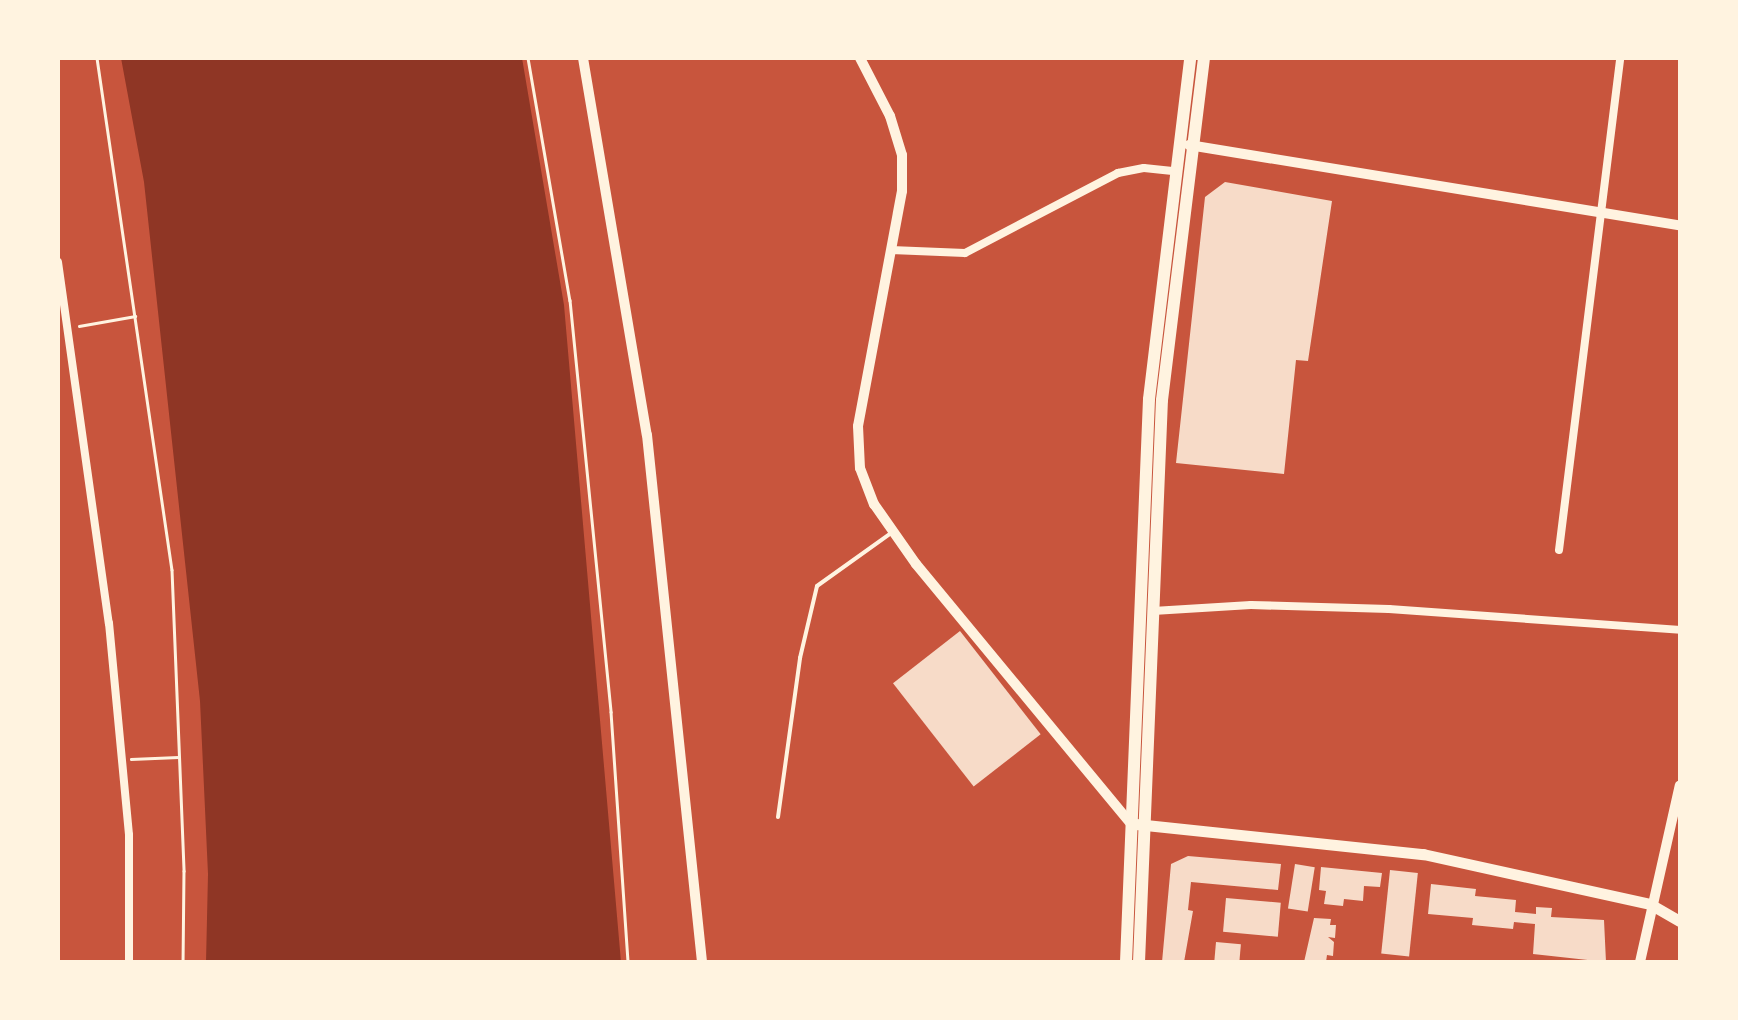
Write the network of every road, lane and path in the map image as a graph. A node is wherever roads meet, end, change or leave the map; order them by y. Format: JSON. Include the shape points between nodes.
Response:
{"nodes":[{"id":1,"x":97,"y":58,"type":"edge"},
{"id":2,"x":528,"y":58,"type":"edge"},
{"id":3,"x":583,"y":58,"type":"edge"},
{"id":4,"x":860,"y":58,"type":"edge"},
{"id":5,"x":1190,"y":58,"type":"edge"},
{"id":6,"x":1204,"y":58,"type":"edge"},
{"id":7,"x":1620,"y":58,"type":"edge"},
{"id":8,"x":1185,"y":145,"type":"junction"},
{"id":9,"x":1175,"y":170,"type":"junction"},
{"id":10,"x":1601,"y":214,"type":"junction"},
{"id":11,"x":1680,"y":225,"type":"edge"},
{"id":12,"x":891,"y":250,"type":"junction"},
{"id":13,"x":58,"y":262,"type":"edge"},
{"id":14,"x":137,"y":316,"type":"junction"},
{"id":15,"x":67,"y":328,"type":"junction"},
{"id":16,"x":894,"y":532,"type":"junction"},
{"id":17,"x":1559,"y":550,"type":"dead end"},
{"id":18,"x":1153,"y":611,"type":"junction"},
{"id":19,"x":1680,"y":630,"type":"edge"},
{"id":20,"x":180,"y":757,"type":"junction"},
{"id":21,"x":122,"y":760,"type":"junction"},
{"id":22,"x":1680,"y":785,"type":"edge"},
{"id":23,"x":778,"y":818,"type":"dead end"},
{"id":24,"x":1139,"y":824,"type":"junction"},
{"id":25,"x":1650,"y":904,"type":"junction"},
{"id":26,"x":1680,"y":921,"type":"edge"},
{"id":27,"x":128,"y":962,"type":"edge"},
{"id":28,"x":182,"y":962,"type":"edge"},
{"id":29,"x":628,"y":962,"type":"edge"},
{"id":30,"x":702,"y":962,"type":"edge"},
{"id":31,"x":1126,"y":962,"type":"edge"},
{"id":32,"x":1139,"y":962,"type":"edge"},
{"id":33,"x":1640,"y":962,"type":"edge"}],
"edges":[{"from":1,"to":14,"type":"path"},
{"from":2,"to":29,"type":"path","via":[[570,300]]},
{"from":3,"to":30,"type":"street","via":[[648,435]]},
{"from":4,"to":12,"type":"street","via":[[902,155]]},
{"from":5,"to":8,"type":"main road"},
{"from":6,"to":8,"type":"main road"},
{"from":7,"to":10,"type":"street"},
{"from":8,"to":9,"type":"main road"},
{"from":8,"to":10,"type":"street"},
{"from":8,"to":18,"type":"main road","via":[[1162,400]]},
{"from":9,"to":12,"type":"street","via":[[1118,173],[965,253]]},
{"from":9,"to":24,"type":"main road","via":[[1150,400]]},
{"from":10,"to":11,"type":"street"},
{"from":10,"to":17,"type":"street"},
{"from":12,"to":16,"type":"street","via":[[858,426],[860,468]]},
{"from":13,"to":15,"type":"street"},
{"from":14,"to":15,"type":"path"},
{"from":14,"to":20,"type":"path","via":[[172,570]]},
{"from":15,"to":21,"type":"street"},
{"from":16,"to":23,"type":"lane","via":[[818,586],[800,658]]},
{"from":16,"to":24,"type":"street"},
{"from":18,"to":19,"type":"street","via":[[1251,605],[1389,609]]},
{"from":18,"to":24,"type":"main road"},
{"from":20,"to":21,"type":"path"},
{"from":20,"to":28,"type":"path"},
{"from":21,"to":27,"type":"street"},
{"from":22,"to":25,"type":"street"},
{"from":24,"to":25,"type":"main road","via":[[1424,854]]},
{"from":24,"to":31,"type":"main road"},
{"from":24,"to":32,"type":"main road"},
{"from":25,"to":26,"type":"main road"},
{"from":25,"to":33,"type":"street"}]}
